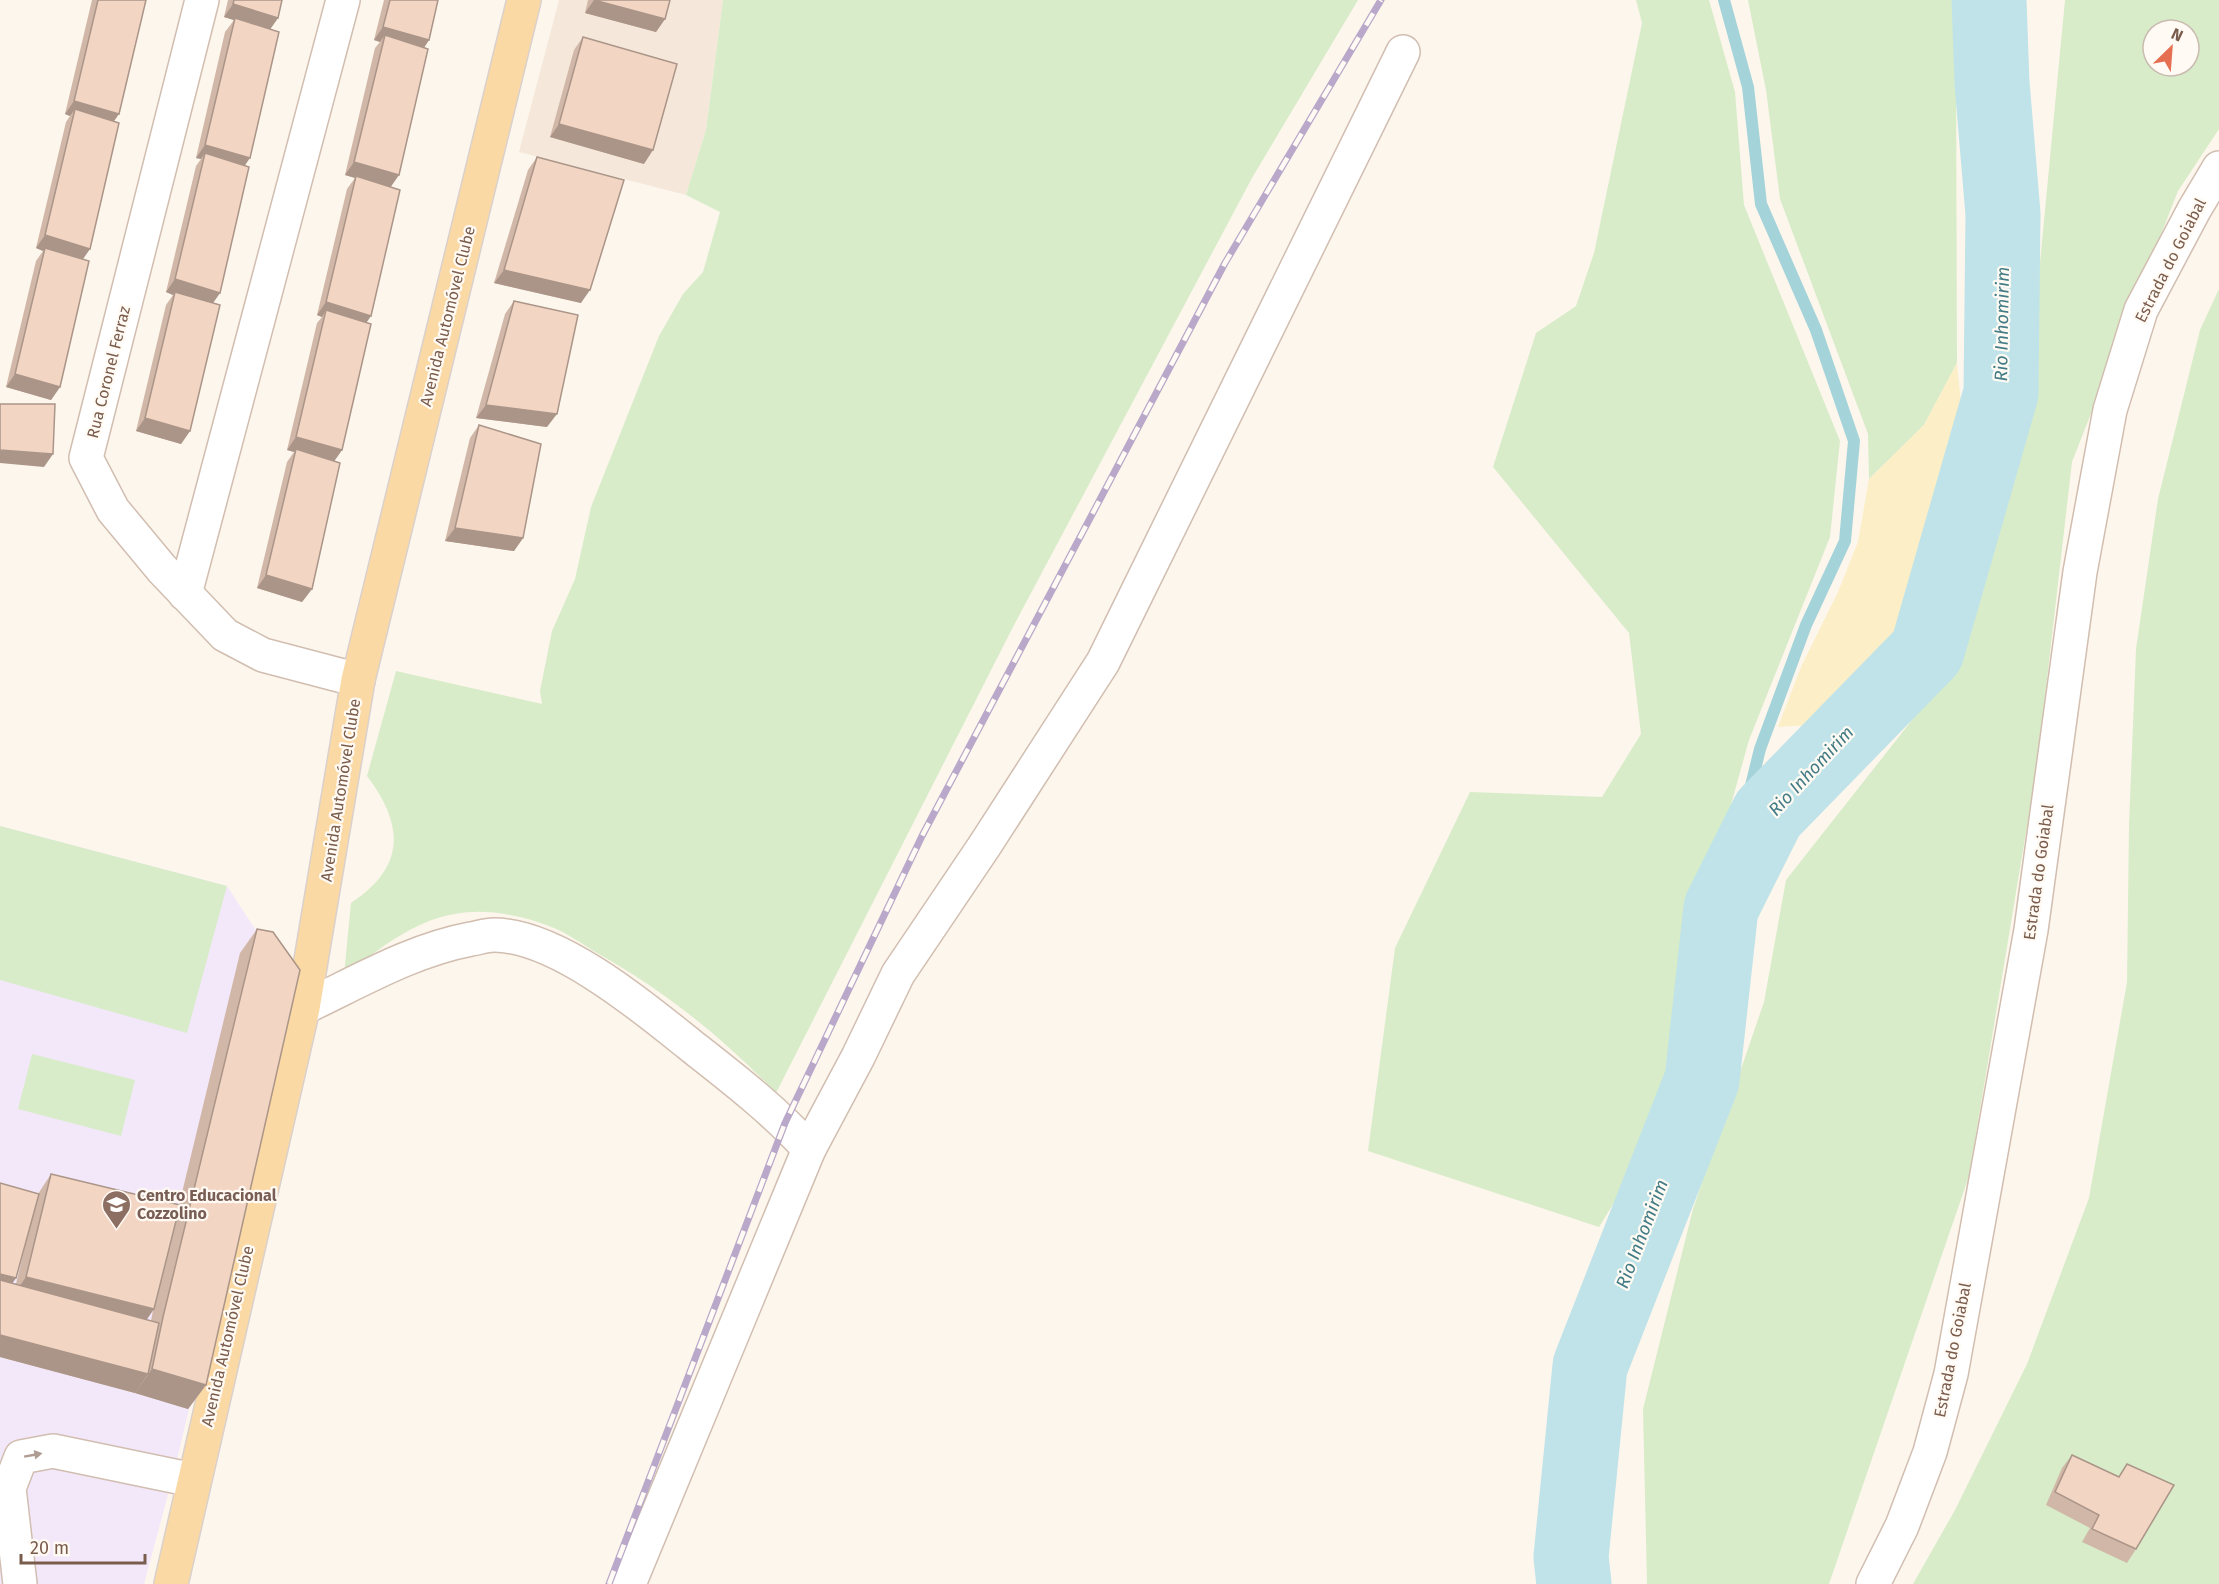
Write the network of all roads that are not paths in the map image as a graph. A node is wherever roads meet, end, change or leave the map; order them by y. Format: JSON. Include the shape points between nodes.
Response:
{"nodes":[{"id":1,"x":202,"y":0,"type":"edge"},
{"id":2,"x":343,"y":0,"type":"edge"},
{"id":3,"x":524,"y":0,"type":"edge"},
{"id":4,"x":1403,"y":52,"type":"dead end"},
{"id":5,"x":2219,"y":168,"type":"edge"},
{"id":6,"x":185,"y":594,"type":"junction"},
{"id":7,"x":358,"y":680,"type":"junction"},
{"id":8,"x":303,"y":1008,"type":"junction"},
{"id":9,"x":809,"y":1149,"type":"junction"},
{"id":10,"x":193,"y":1480,"type":"junction"},
{"id":11,"x":20,"y":1584,"type":"edge"},
{"id":12,"x":171,"y":1584,"type":"edge"},
{"id":13,"x":629,"y":1584,"type":"edge"},
{"id":14,"x":1873,"y":1584,"type":"edge"}],
"edges":[{"from":1,"to":6,"type":"street","name":"Rua Coronel Ferraz","via":[[86,458],[113,510]]},
{"from":2,"to":6,"type":"street"},
{"from":3,"to":7,"type":"main road","name":"Avenida Automóvel Clube"},
{"from":4,"to":9,"type":"street","via":[[1103,662],[898,974]]},
{"from":5,"to":14,"type":"street","name":"Estrada do Goiabal","via":[[2141,310],[2110,410],[2080,572],[2031,930],[1951,1374],[1930,1452],[1902,1526]]},
{"from":6,"to":7,"type":"street","name":"Rua Coronel Ferraz","via":[[225,635],[263,655]]},
{"from":7,"to":8,"type":"main road","name":"Avenida Automóvel Clube"},
{"from":8,"to":9,"type":"street","via":[[444,944],[493,935],[522,939],[592,972],[648,1011],[764,1104]]},
{"from":8,"to":10,"type":"main road","name":"Avenida Automóvel Clube"},
{"from":9,"to":13,"type":"street"},
{"from":11,"to":10,"type":"street","one_way":true,"via":[[9,1488],[21,1457],[53,1451]]},
{"from":10,"to":12,"type":"main road","name":"Avenida Automóvel Clube"}]}
